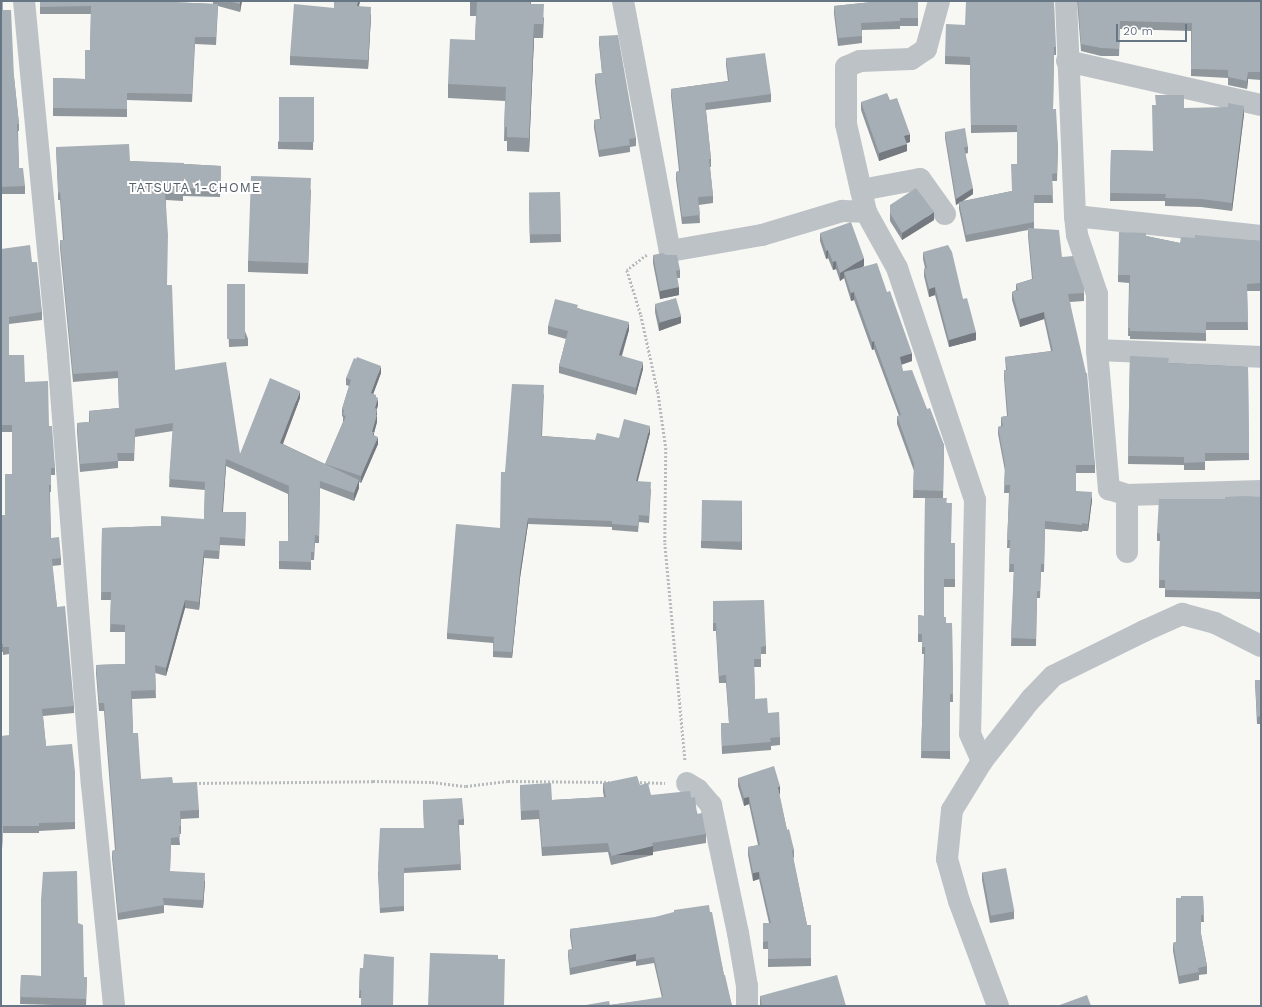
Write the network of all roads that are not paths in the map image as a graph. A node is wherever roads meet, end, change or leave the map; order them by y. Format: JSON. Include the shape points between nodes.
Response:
{"nodes":[{"id":1,"x":24,"y":1,"type":"edge"},
{"id":2,"x":623,"y":1,"type":"edge"},
{"id":3,"x":939,"y":1,"type":"edge"},
{"id":4,"x":1066,"y":1,"type":"edge"},
{"id":5,"x":1067,"y":61,"type":"junction"},
{"id":6,"x":1261,"y":105,"type":"edge"},
{"id":7,"x":861,"y":190,"type":"junction"},
{"id":8,"x":866,"y":212,"type":"junction"},
{"id":9,"x":945,"y":214,"type":"dead end"},
{"id":10,"x":1075,"y":216,"type":"junction"},
{"id":11,"x":1261,"y":236,"type":"edge"},
{"id":12,"x":1097,"y":350,"type":"junction"},
{"id":13,"x":1261,"y":357,"type":"edge"},
{"id":14,"x":1261,"y":491,"type":"edge"},
{"id":15,"x":1127,"y":495,"type":"junction"},
{"id":16,"x":1127,"y":552,"type":"dead end"},
{"id":17,"x":1261,"y":646,"type":"edge"},
{"id":18,"x":982,"y":761,"type":"junction"},
{"id":19,"x":687,"y":783,"type":"road end"},
{"id":20,"x":114,"y":1006,"type":"edge"},
{"id":21,"x":747,"y":1006,"type":"edge"},
{"id":22,"x":998,"y":1006,"type":"edge"}],
"edges":[{"from":1,"to":20,"type":"street","via":[[58,355],[92,777]]},
{"from":2,"to":8,"type":"street","via":[[670,251],[762,235],[842,211]]},
{"from":3,"to":7,"type":"street","via":[[926,49],[911,58],[860,61],[846,67],[846,124]]},
{"from":4,"to":5,"type":"street"},
{"from":5,"to":6,"type":"street"},
{"from":5,"to":10,"type":"street"},
{"from":7,"to":8,"type":"street"},
{"from":7,"to":9,"type":"street","via":[[920,179]]},
{"from":8,"to":18,"type":"street","via":[[897,268],[975,500],[970,734]]},
{"from":10,"to":11,"type":"street"},
{"from":10,"to":12,"type":"street","via":[[1077,235],[1097,294]]},
{"from":12,"to":13,"type":"street"},
{"from":12,"to":15,"type":"street","via":[[1109,489]]},
{"from":14,"to":15,"type":"street"},
{"from":15,"to":16,"type":"street"},
{"from":17,"to":18,"type":"street","via":[[1215,623],[1182,614],[1053,676]]},
{"from":18,"to":22,"type":"street","via":[[952,810],[948,859],[959,901]]},
{"from":19,"to":21,"type":"street","via":[[698,790],[711,805],[738,933],[747,986]]}]}
